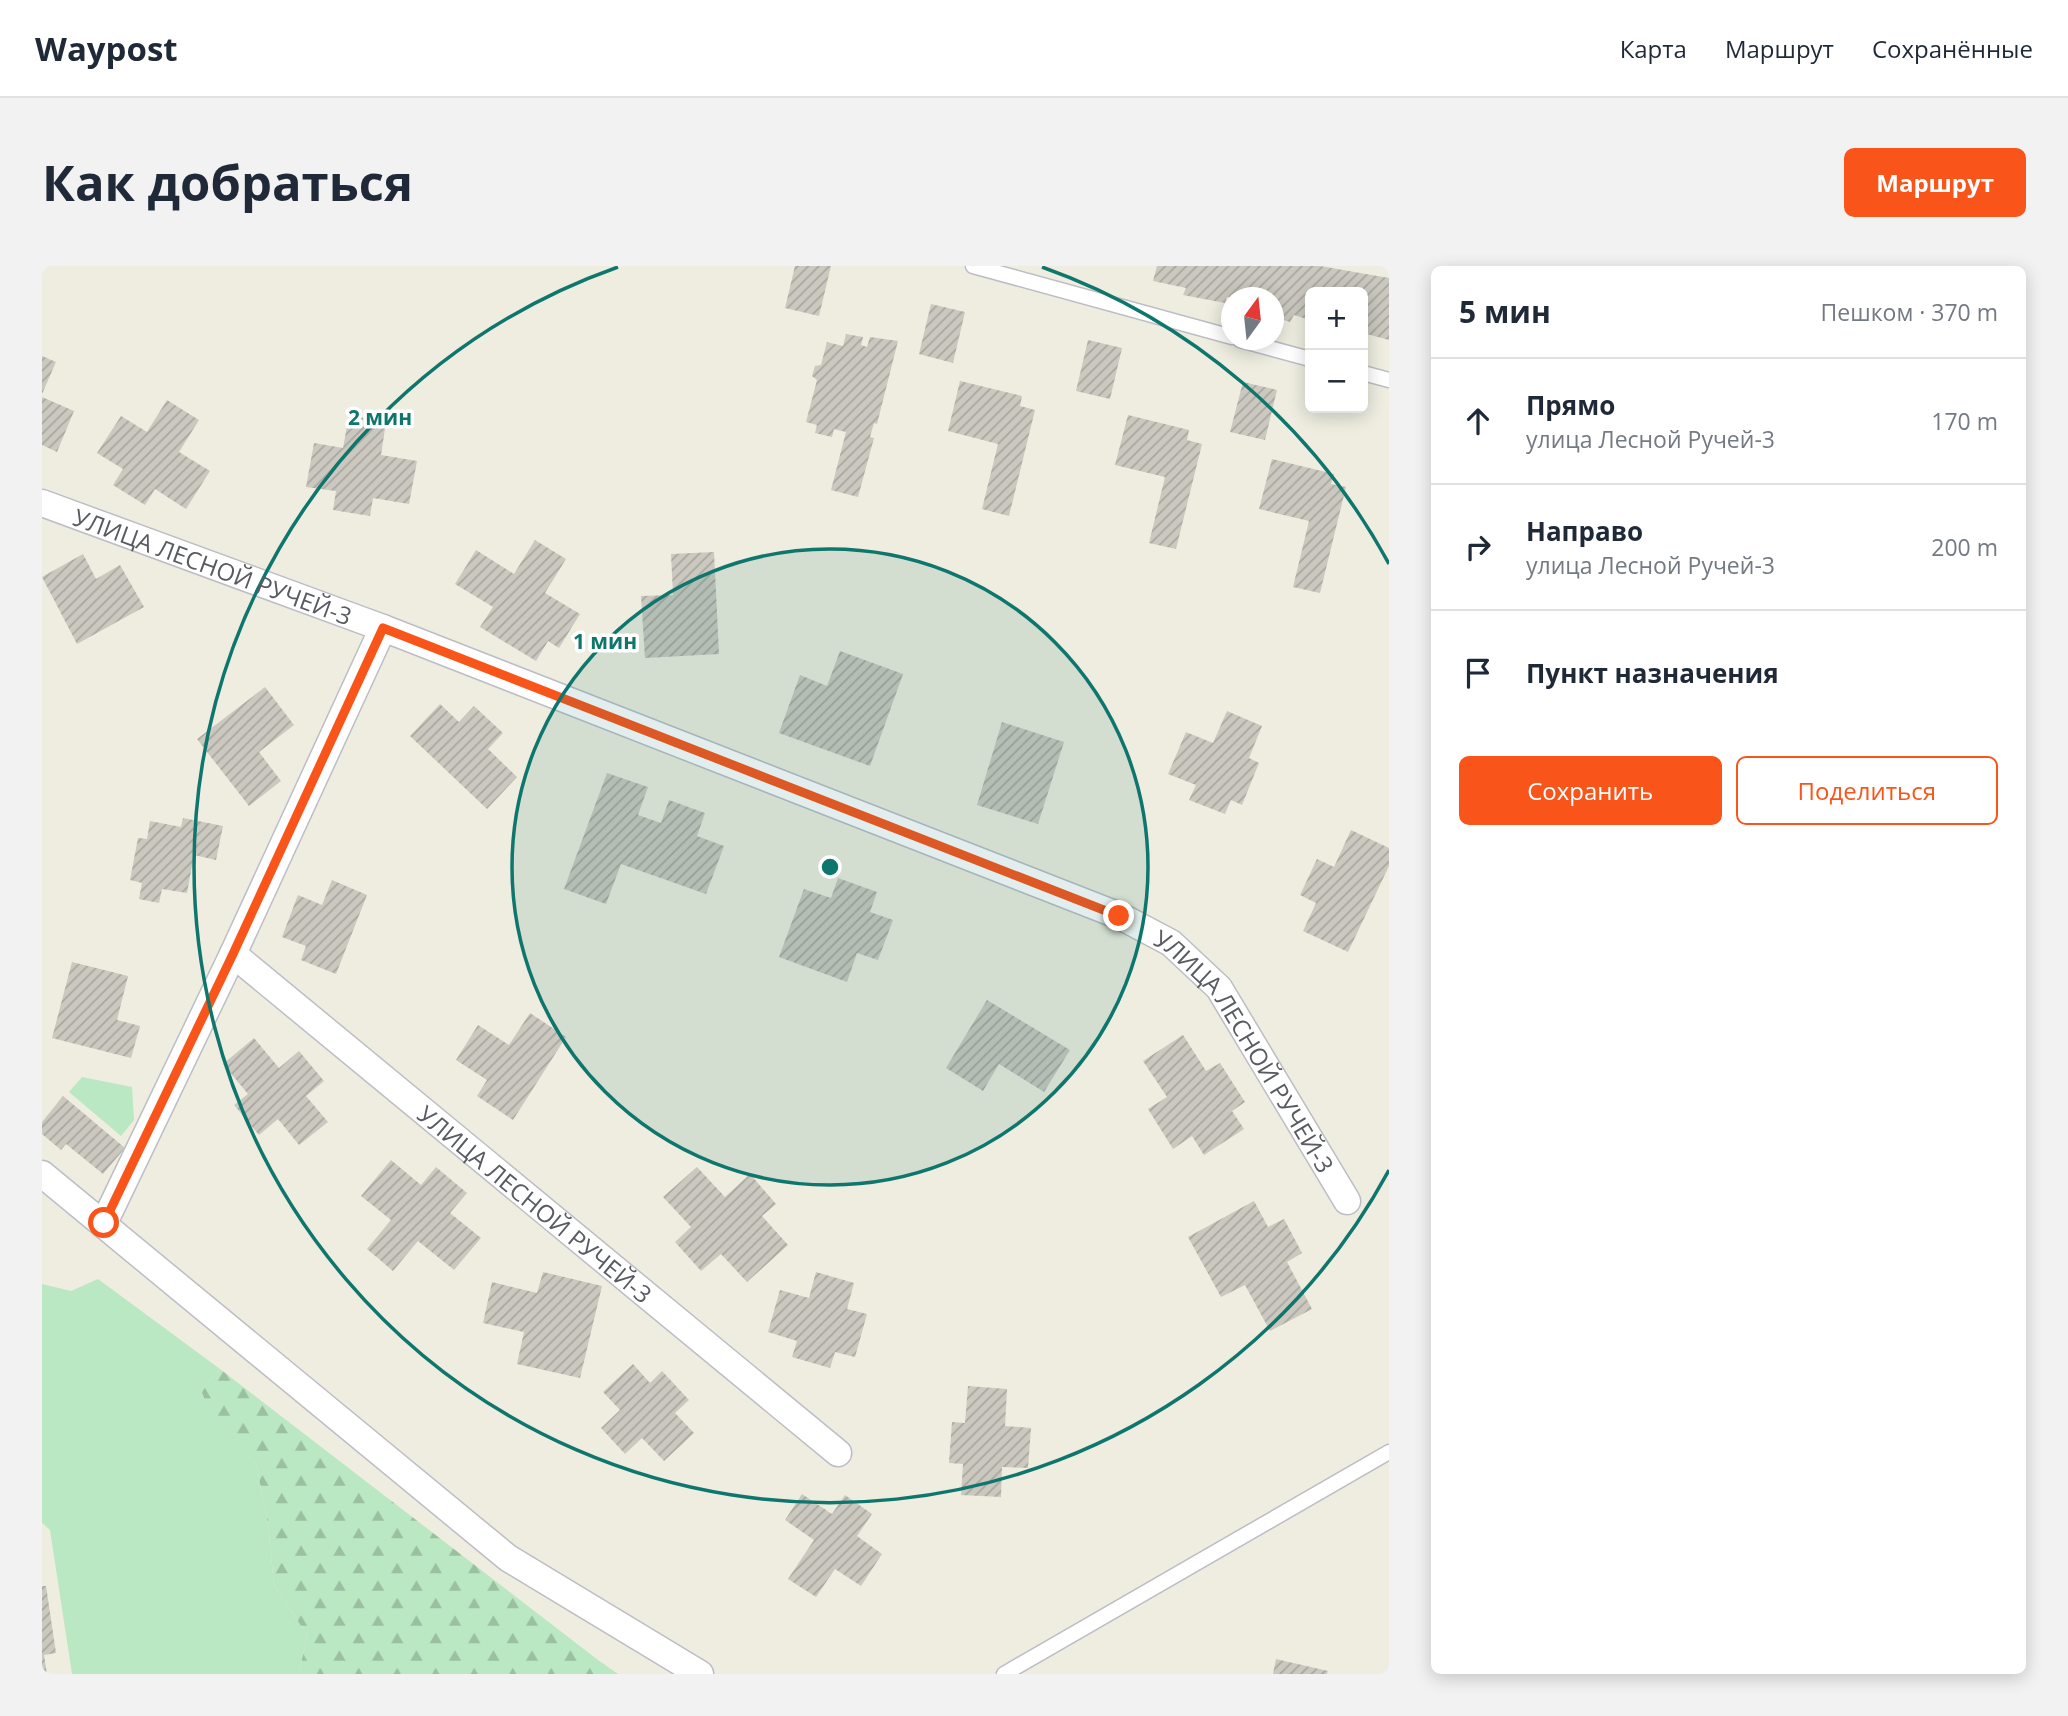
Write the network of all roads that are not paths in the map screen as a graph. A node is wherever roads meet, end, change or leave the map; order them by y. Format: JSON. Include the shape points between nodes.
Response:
{"nodes":[{"id":1,"x":973,"y":266,"type":"edge"},
{"id":2,"x":1221,"y":334,"type":"edge"},
{"id":3,"x":1277,"y":350,"type":"edge"},
{"id":4,"x":1305,"y":358,"type":"edge"},
{"id":5,"x":1368,"y":374,"type":"edge"},
{"id":6,"x":1389,"y":380,"type":"edge"},
{"id":7,"x":42,"y":503,"type":"edge"},
{"id":8,"x":383,"y":628,"type":"junction"},
{"id":9,"x":233,"y":954,"type":"junction"},
{"id":10,"x":42,"y":1174,"type":"edge"},
{"id":11,"x":1347,"y":1201,"type":"dead end"},
{"id":12,"x":104,"y":1223,"type":"junction"},
{"id":13,"x":1389,"y":1452,"type":"edge"},
{"id":14,"x":838,"y":1453,"type":"dead end"},
{"id":15,"x":700,"y":1674,"type":"edge"},
{"id":16,"x":1004,"y":1674,"type":"edge"}],
"edges":[{"from":1,"to":2,"type":"lane"},
{"from":3,"to":4,"type":"lane"},
{"from":5,"to":6,"type":"lane"},
{"from":7,"to":8,"type":"street","name":"УЛИЦА ЛЕСНОЙ РУЧЕЙ-3"},
{"from":8,"to":9,"type":"street","name":"УЛИЦА ЛЕСНОЙ РУЧЕЙ-3"},
{"from":8,"to":11,"type":"street","name":"УЛИЦА ЛЕСНОЙ РУЧЕЙ-3","via":[[1119,916],[1171,943],[1219,988]]},
{"from":9,"to":12,"type":"street","name":"УЛИЦА ЛЕСНОЙ РУЧЕЙ-3"},
{"from":9,"to":14,"type":"street","name":"УЛИЦА ЛЕСНОЙ РУЧЕЙ-3"},
{"from":10,"to":12,"type":"street"},
{"from":12,"to":15,"type":"street","via":[[508,1559]]},
{"from":13,"to":16,"type":"lane"}]}
